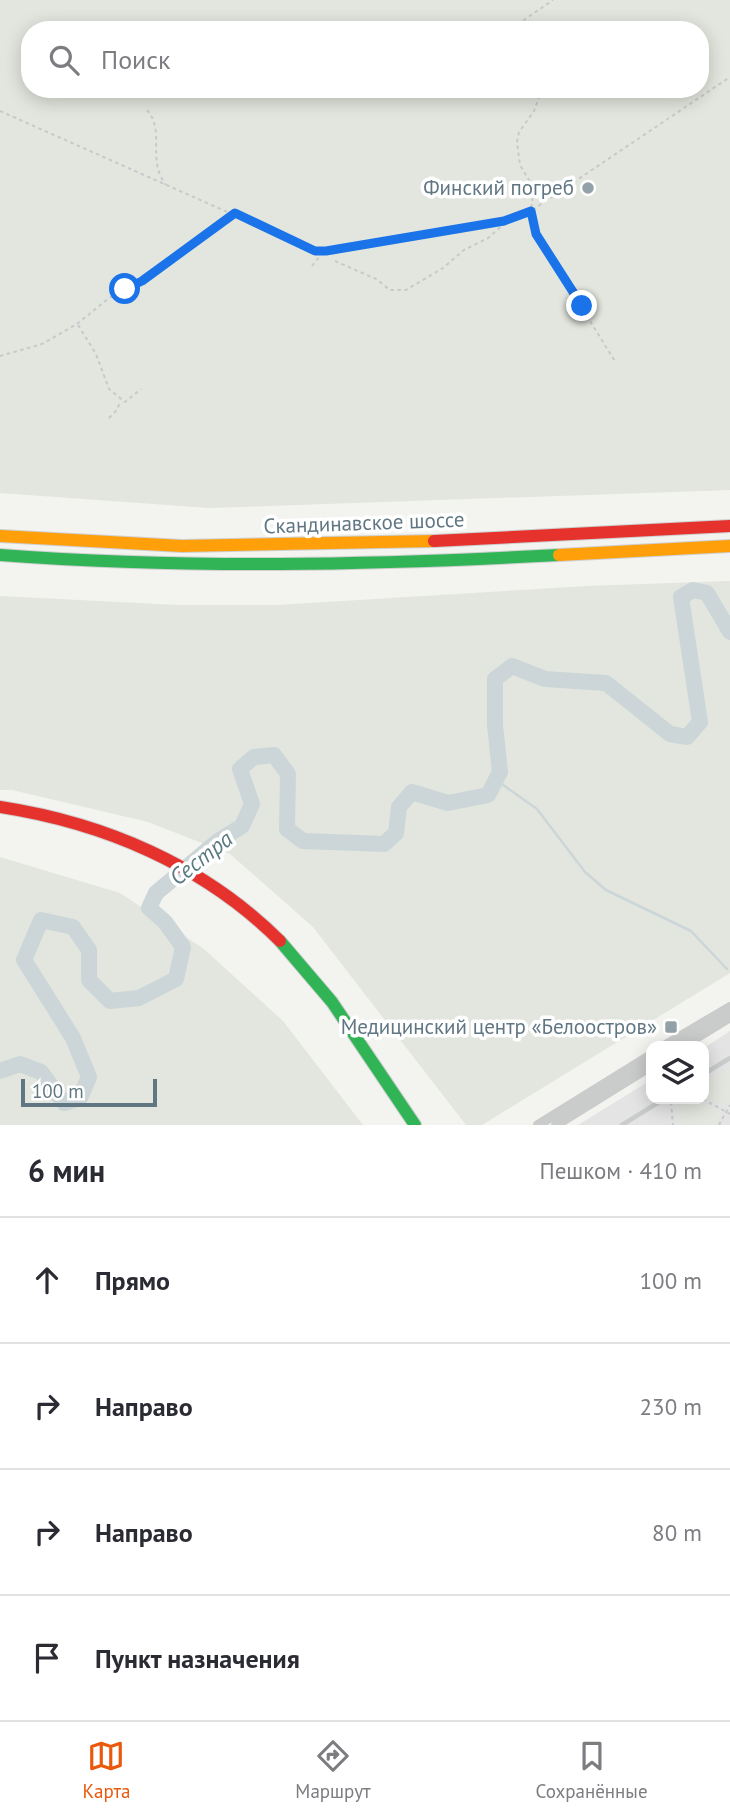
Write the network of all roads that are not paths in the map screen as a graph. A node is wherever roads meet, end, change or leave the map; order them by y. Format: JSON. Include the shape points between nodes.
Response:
{"nodes":[{"id":1,"x":730,"y":526,"type":"edge"},
{"id":2,"x":0,"y":536,"type":"edge"},
{"id":3,"x":730,"y":546,"type":"edge"},
{"id":4,"x":0,"y":555,"type":"edge"},
{"id":5,"x":0,"y":807,"type":"edge"},
{"id":6,"x":730,"y":1007,"type":"edge"},
{"id":7,"x":730,"y":1017,"type":"edge"},
{"id":8,"x":672,"y":1041,"type":"edge"},
{"id":9,"x":691,"y":1041,"type":"edge"},
{"id":10,"x":646,"y":1058,"type":"edge"},
{"id":11,"x":730,"y":1058,"type":"edge"},
{"id":12,"x":646,"y":1069,"type":"edge"},
{"id":13,"x":709,"y":1071,"type":"edge"},
{"id":14,"x":656,"y":1104,"type":"edge"},
{"id":15,"x":415,"y":1125,"type":"edge"},
{"id":16,"x":538,"y":1125,"type":"edge"},
{"id":17,"x":556,"y":1125,"type":"edge"},
{"id":18,"x":622,"y":1125,"type":"edge"}],
"edges":[{"from":1,"to":2,"type":"main road","name":"Скандинавское шоссе","via":[[319,545],[145,547]]},
{"from":3,"to":4,"type":"main road","name":"Скандинавское шоссе","via":[[317,566],[145,566]]},
{"from":5,"to":15,"type":"main road","via":[[107,832],[167,858],[239,905],[302,964]]},
{"from":6,"to":8,"type":"street"},
{"from":7,"to":9,"type":"street"},
{"from":10,"to":16,"type":"street"},
{"from":11,"to":13,"type":"lane"},
{"from":12,"to":17,"type":"street"},
{"from":14,"to":18,"type":"lane"}]}
